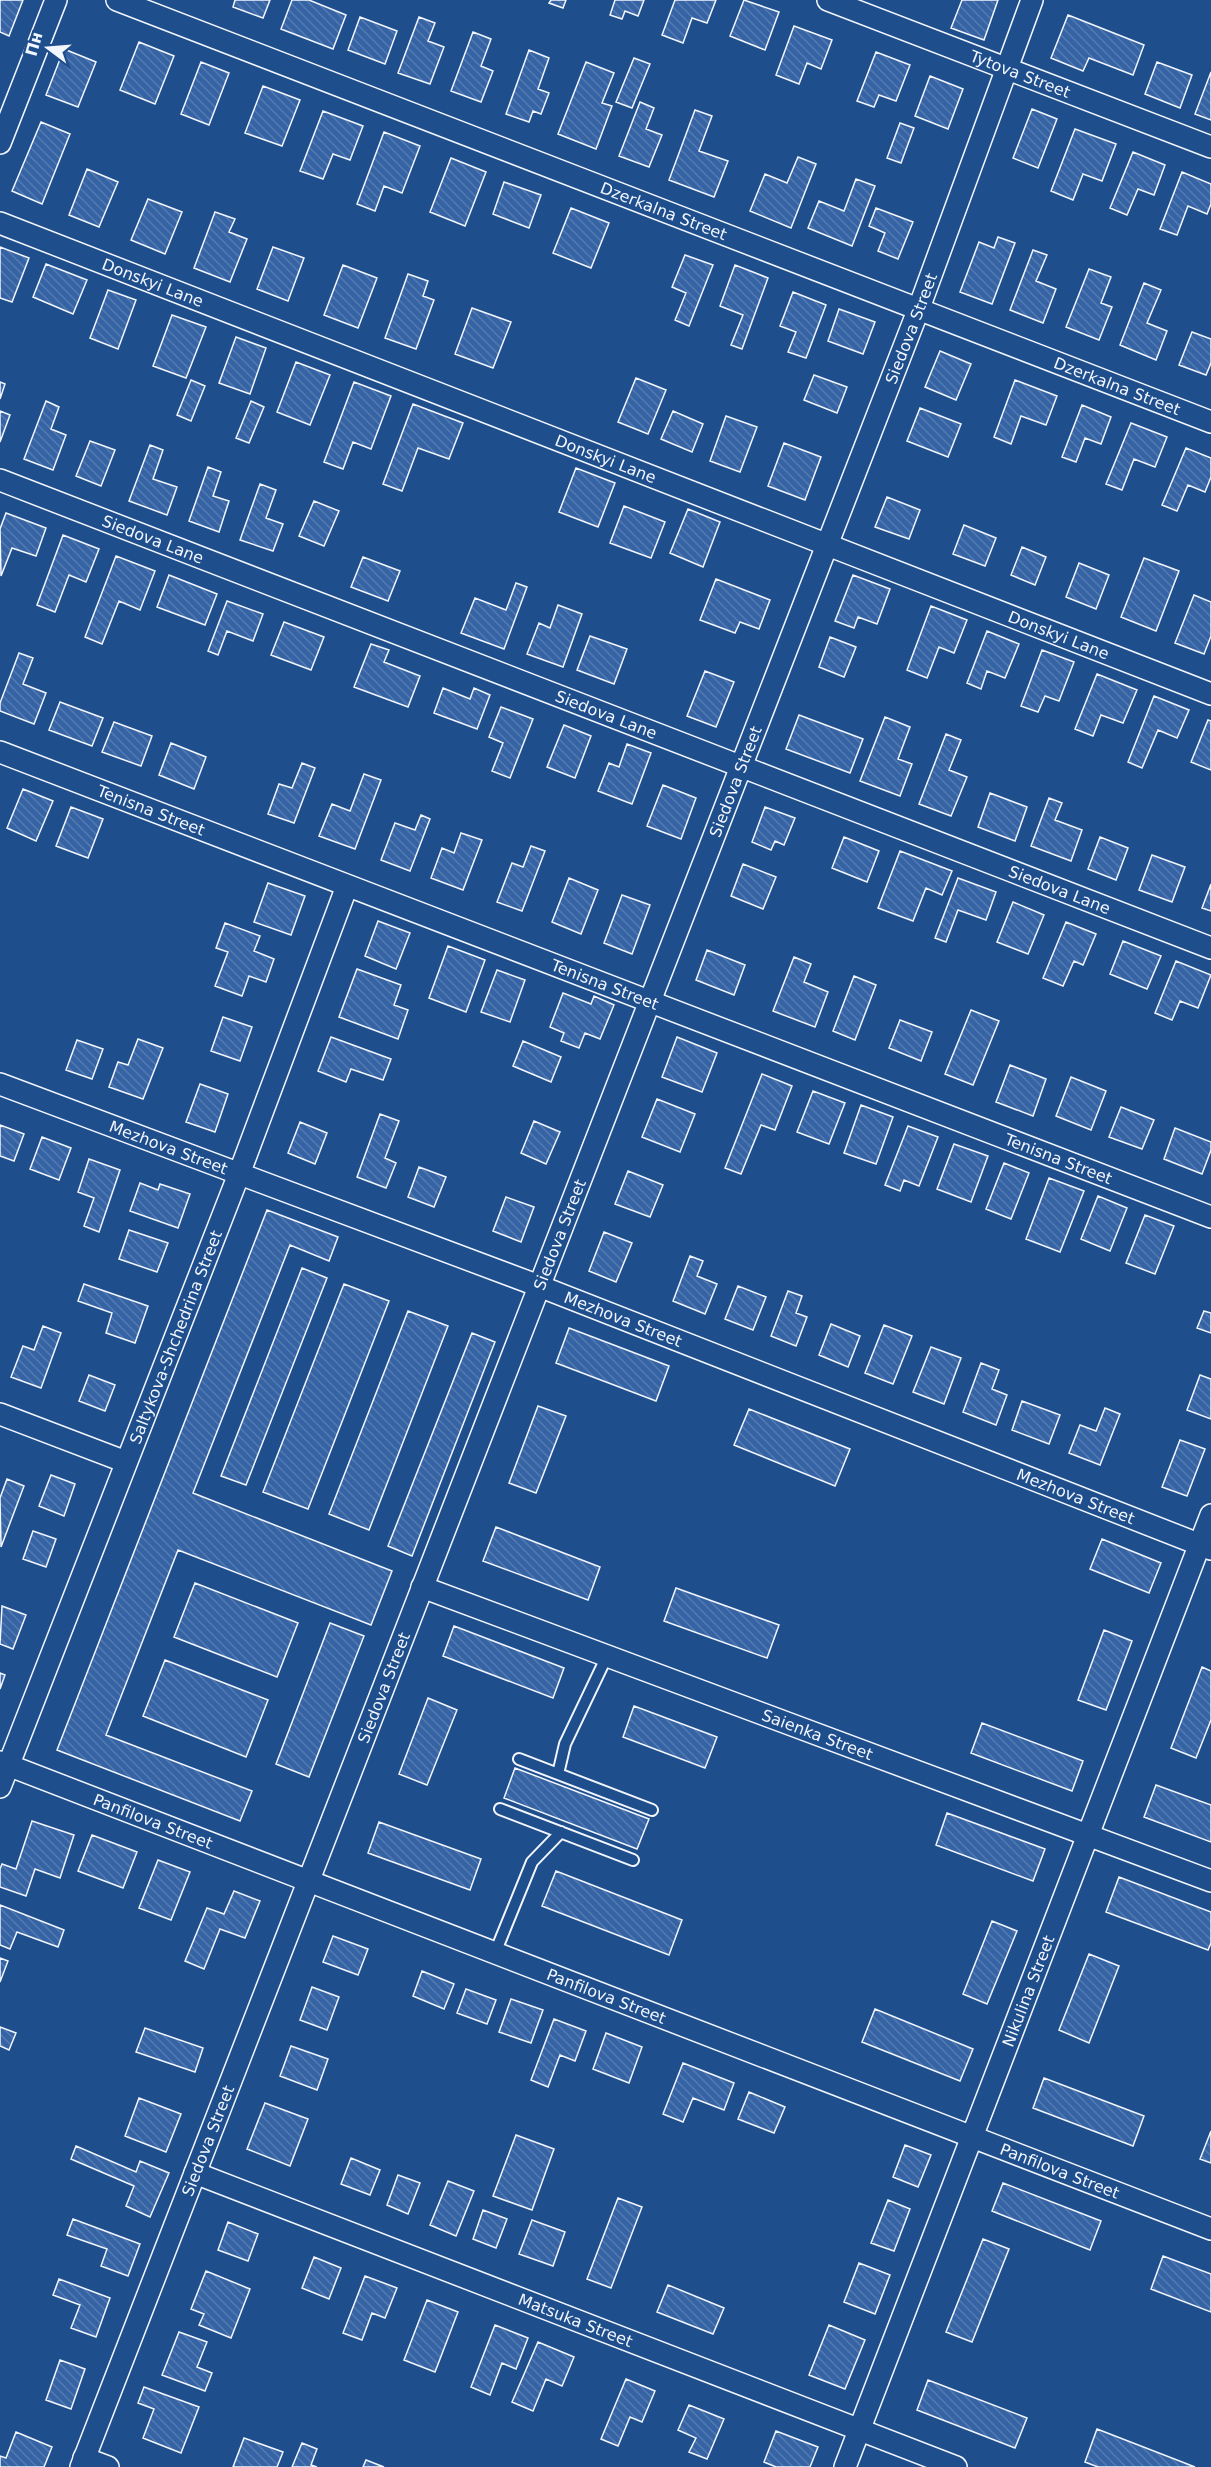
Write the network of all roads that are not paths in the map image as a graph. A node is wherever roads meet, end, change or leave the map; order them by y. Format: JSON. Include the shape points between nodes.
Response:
{"nodes":[{"id":1,"x":56,"y":0,"type":"edge"},
{"id":2,"x":117,"y":0,"type":"edge"},
{"id":3,"x":828,"y":0,"type":"edge"},
{"id":4,"x":1032,"y":0,"type":"edge"},
{"id":5,"x":1007,"y":70,"type":"junction"},
{"id":6,"x":0,"y":143,"type":"edge"},
{"id":7,"x":1211,"y":147,"type":"edge"},
{"id":8,"x":0,"y":223,"type":"edge"},
{"id":9,"x":919,"y":308,"type":"junction"},
{"id":10,"x":1211,"y":422,"type":"edge"},
{"id":11,"x":0,"y":480,"type":"edge"},
{"id":12,"x":827,"y":544,"type":"junction"},
{"id":13,"x":1211,"y":694,"type":"edge"},
{"id":14,"x":0,"y":752,"type":"edge"},
{"id":15,"x":741,"y":766,"type":"junction"},
{"id":16,"x":347,"y":886,"type":"junction"},
{"id":17,"x":1211,"y":948,"type":"edge"},
{"id":18,"x":650,"y":1002,"type":"junction"},
{"id":19,"x":0,"y":1084,"type":"edge"},
{"id":20,"x":239,"y":1174,"type":"junction"},
{"id":21,"x":1211,"y":1217,"type":"edge"},
{"id":22,"x":539,"y":1286,"type":"junction"},
{"id":23,"x":0,"y":1414,"type":"edge"},
{"id":24,"x":126,"y":1462,"type":"junction"},
{"id":25,"x":1211,"y":1515,"type":"edge"},
{"id":26,"x":1205,"y":1547,"type":"edge"},
{"id":27,"x":422,"y":1587,"type":"junction"},
{"id":28,"x":606,"y":1656,"type":"junction"},
{"id":29,"x":519,"y":1759,"type":"dead end"},
{"id":30,"x":4,"y":1763,"type":"edge"},
{"id":31,"x":558,"y":1774,"type":"junction"},
{"id":32,"x":0,"y":1786,"type":"edge"},
{"id":33,"x":500,"y":1809,"type":"dead end"},
{"id":34,"x":652,"y":1810,"type":"dead end"},
{"id":35,"x":561,"y":1832,"type":"junction"},
{"id":36,"x":1088,"y":1835,"type":"junction"},
{"id":37,"x":633,"y":1860,"type":"dead end"},
{"id":38,"x":308,"y":1881,"type":"junction"},
{"id":39,"x":1211,"y":1881,"type":"edge"},
{"id":40,"x":495,"y":1953,"type":"junction"},
{"id":41,"x":972,"y":2137,"type":"junction"},
{"id":42,"x":195,"y":2173,"type":"junction"},
{"id":43,"x":1211,"y":2229,"type":"edge"},
{"id":44,"x":860,"y":2430,"type":"junction"},
{"id":45,"x":83,"y":2462,"type":"edge"},
{"id":46,"x":108,"y":2467,"type":"edge"},
{"id":47,"x":845,"y":2467,"type":"edge"},
{"id":48,"x":956,"y":2467,"type":"edge"}],
"edges":[{"from":1,"to":6,"type":"street"},
{"from":2,"to":9,"type":"street","name":"Dzerkalna Street"},
{"from":3,"to":5,"type":"street","name":"Tytova Street"},
{"from":4,"to":5,"type":"street","name":"Siedova Street"},
{"from":5,"to":7,"type":"street","name":"Tytova Street"},
{"from":5,"to":9,"type":"street","name":"Siedova Street"},
{"from":8,"to":12,"type":"street","name":"Donskyi Lane"},
{"from":9,"to":10,"type":"street","name":"Dzerkalna Street"},
{"from":9,"to":12,"type":"street","name":"Siedova Street"},
{"from":11,"to":15,"type":"street","name":"Siedova Lane"},
{"from":12,"to":13,"type":"street","name":"Donskyi Lane"},
{"from":12,"to":15,"type":"street","name":"Siedova Street"},
{"from":14,"to":16,"type":"street","name":"Tenisna Street"},
{"from":15,"to":17,"type":"street","name":"Siedova Lane"},
{"from":15,"to":18,"type":"street","name":"Siedova Street"},
{"from":16,"to":18,"type":"street","name":"Tenisna Street"},
{"from":16,"to":20,"type":"street","name":"Saltykova-Shchedrina Street"},
{"from":18,"to":21,"type":"street","name":"Tenisna Street"},
{"from":18,"to":22,"type":"street","name":"Siedova Street"},
{"from":19,"to":20,"type":"street","name":"Mezhova Street"},
{"from":20,"to":22,"type":"street","name":"Mezhova Street"},
{"from":20,"to":24,"type":"street","name":"Saltykova-Shchedrina Street"},
{"from":22,"to":26,"type":"street","name":"Mezhova Street"},
{"from":22,"to":27,"type":"street","name":"Siedova Street"},
{"from":23,"to":24,"type":"street"},
{"from":24,"to":30,"type":"street","name":"Saltykova-Shchedrina Street"},
{"from":25,"to":26,"type":"street","name":"Nikulina Street"},
{"from":26,"to":36,"type":"street","name":"Nikulina Street"},
{"from":27,"to":28,"type":"street","name":"Saienka Street"},
{"from":27,"to":38,"type":"street","name":"Siedova Street"},
{"from":28,"to":31,"type":"lane","via":[[565,1744]]},
{"from":28,"to":36,"type":"street","name":"Saienka Street"},
{"from":29,"to":31,"type":"lane"},
{"from":30,"to":32,"type":"street","name":"Saltykova-Shchedrina Street"},
{"from":30,"to":38,"type":"street","name":"Panfilova Street"},
{"from":31,"to":34,"type":"lane"},
{"from":33,"to":35,"type":"lane"},
{"from":35,"to":37,"type":"lane"},
{"from":35,"to":40,"type":"lane","via":[[532,1862]]},
{"from":36,"to":39,"type":"street","name":"Saienka Street"},
{"from":36,"to":41,"type":"street","name":"Nikulina Street"},
{"from":38,"to":40,"type":"street","name":"Panfilova Street"},
{"from":38,"to":42,"type":"street","name":"Siedova Street"},
{"from":40,"to":41,"type":"street","name":"Panfilova Street"},
{"from":41,"to":43,"type":"street","name":"Panfilova Street"},
{"from":41,"to":44,"type":"street","name":"Nikulina Street"},
{"from":42,"to":44,"type":"street","name":"Matsuka Street"},
{"from":42,"to":45,"type":"street","name":"Siedova Street"},
{"from":44,"to":47,"type":"street","name":"Nikulina Street"},
{"from":44,"to":48,"type":"street","name":"Matsuka Street"},
{"from":45,"to":46,"type":"street"}]}
